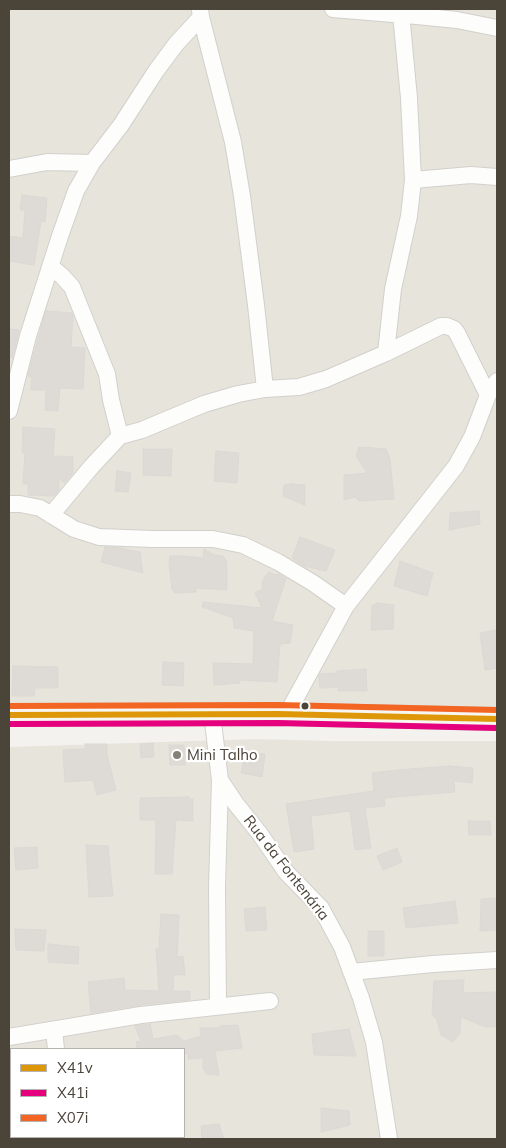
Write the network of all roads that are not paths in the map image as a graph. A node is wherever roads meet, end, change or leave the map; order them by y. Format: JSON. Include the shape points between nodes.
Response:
{"nodes":[{"id":1,"x":333,"y":9,"type":"edge"},
{"id":2,"x":201,"y":13,"type":"edge"},
{"id":3,"x":412,"y":13,"type":"edge"},
{"id":4,"x":497,"y":28,"type":"edge"},
{"id":5,"x":92,"y":163,"type":"junction"},
{"id":6,"x":9,"y":169,"type":"edge"},
{"id":7,"x":497,"y":177,"type":"edge"},
{"id":8,"x":413,"y":180,"type":"junction"},
{"id":9,"x":50,"y":266,"type":"junction"},
{"id":10,"x":386,"y":353,"type":"junction"},
{"id":11,"x":497,"y":381,"type":"edge"},
{"id":12,"x":265,"y":389,"type":"junction"},
{"id":13,"x":488,"y":395,"type":"junction"},
{"id":14,"x":9,"y":411,"type":"edge"},
{"id":15,"x":120,"y":436,"type":"junction"},
{"id":16,"x":9,"y":504,"type":"edge"},
{"id":17,"x":51,"y":515,"type":"junction"},
{"id":18,"x":346,"y":606,"type":"junction"},
{"id":19,"x":212,"y":714,"type":"junction"},
{"id":20,"x":287,"y":714,"type":"junction"},
{"id":21,"x":9,"y":715,"type":"edge"},
{"id":22,"x":497,"y":719,"type":"edge"},
{"id":23,"x":220,"y":780,"type":"junction"},
{"id":24,"x":497,"y":960,"type":"edge"},
{"id":25,"x":351,"y":972,"type":"junction"},
{"id":26,"x":270,"y":1001,"type":"dead end"},
{"id":27,"x":218,"y":1006,"type":"junction"},
{"id":28,"x":54,"y":1030,"type":"junction"},
{"id":29,"x":9,"y":1037,"type":"edge"},
{"id":30,"x":56,"y":1048,"type":"edge"},
{"id":31,"x":390,"y":1139,"type":"edge"}],
"edges":[{"from":1,"to":3,"type":"street"},
{"from":2,"to":5,"type":"street"},
{"from":2,"to":12,"type":"street","via":[[235,150]]},
{"from":3,"to":4,"type":"street"},
{"from":3,"to":8,"type":"street","via":[[409,98]]},
{"from":5,"to":6,"type":"street","via":[[47,162]]},
{"from":5,"to":9,"type":"street","via":[[76,191]]},
{"from":7,"to":8,"type":"street","via":[[471,175]]},
{"from":8,"to":10,"type":"street","via":[[409,216],[393,289]]},
{"from":9,"to":14,"type":"street"},
{"from":9,"to":15,"type":"street","via":[[72,287],[107,374]]},
{"from":10,"to":12,"type":"street","via":[[326,379],[299,386]]},
{"from":10,"to":13,"type":"street","via":[[447,326],[458,334]]},
{"from":11,"to":13,"type":"street"},
{"from":12,"to":15,"type":"street","via":[[204,404]]},
{"from":13,"to":18,"type":"street","via":[[472,437],[456,466]]},
{"from":15,"to":17,"type":"street"},
{"from":16,"to":17,"type":"street","via":[[40,508]]},
{"from":17,"to":18,"type":"street","via":[[98,537],[213,538],[243,546],[278,562]]},
{"from":18,"to":20,"type":"street"},
{"from":19,"to":20,"type":"street"},
{"from":19,"to":21,"type":"street"},
{"from":19,"to":23,"type":"street","name":"Rua da Fontenária"},
{"from":20,"to":22,"type":"street"},
{"from":23,"to":25,"type":"street","name":"Rua da Fontenária","via":[[286,872],[321,908]]},
{"from":23,"to":27,"type":"street"},
{"from":24,"to":25,"type":"street"},
{"from":25,"to":31,"type":"street","name":"Rua da Fontenária","via":[[374,1042]]},
{"from":26,"to":27,"type":"street"},
{"from":27,"to":28,"type":"street"},
{"from":28,"to":29,"type":"street"},
{"from":28,"to":30,"type":"street"}]}
